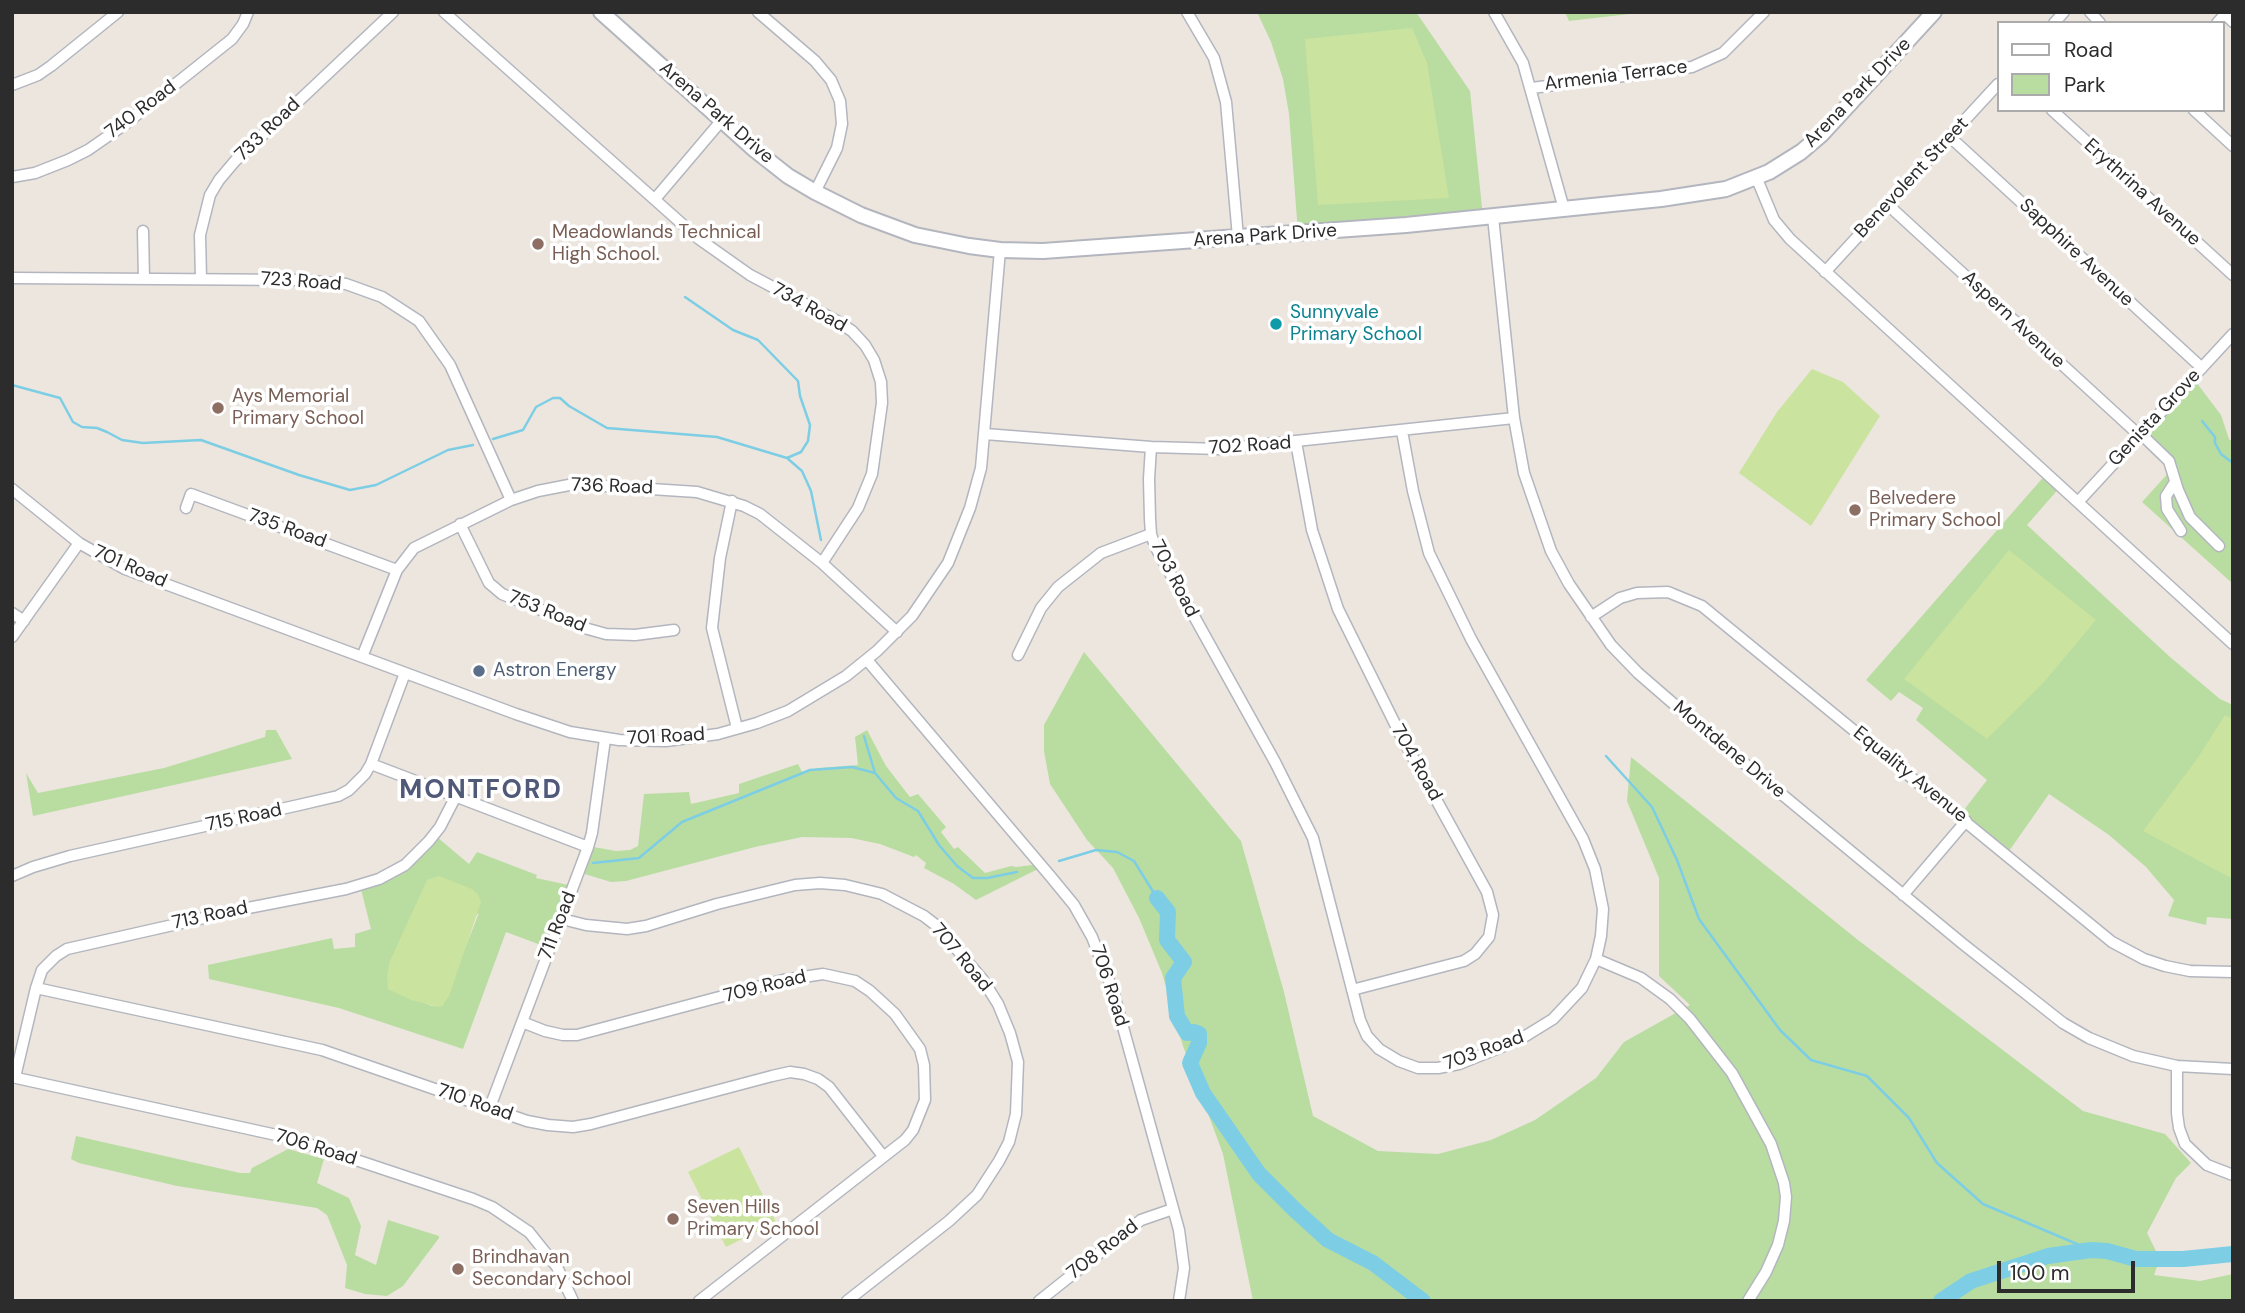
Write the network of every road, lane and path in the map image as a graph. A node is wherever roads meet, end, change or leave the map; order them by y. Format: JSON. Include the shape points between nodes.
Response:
{"nodes":[{"id":1,"x":118,"y":12,"type":"edge"},
{"id":2,"x":248,"y":12,"type":"edge"},
{"id":3,"x":393,"y":12,"type":"edge"},
{"id":4,"x":444,"y":12,"type":"edge"},
{"id":5,"x":601,"y":12,"type":"edge"},
{"id":6,"x":758,"y":12,"type":"edge"},
{"id":7,"x":1187,"y":12,"type":"edge"},
{"id":8,"x":1494,"y":12,"type":"edge"},
{"id":9,"x":1764,"y":12,"type":"edge"},
{"id":10,"x":1934,"y":12,"type":"edge"},
{"id":11,"x":12,"y":85,"type":"edge"},
{"id":12,"x":1996,"y":86,"type":"edge"},
{"id":13,"x":1532,"y":88,"type":"junction"},
{"id":14,"x":2054,"y":112,"type":"edge"},
{"id":15,"x":2196,"y":112,"type":"edge"},
{"id":16,"x":722,"y":120,"type":"junction"},
{"id":17,"x":1950,"y":137,"type":"junction"},
{"id":18,"x":2233,"y":146,"type":"edge"},
{"id":19,"x":12,"y":177,"type":"edge"},
{"id":20,"x":1757,"y":178,"type":"junction"},
{"id":21,"x":815,"y":192,"type":"junction"},
{"id":22,"x":655,"y":199,"type":"junction"},
{"id":23,"x":1887,"y":204,"type":"junction"},
{"id":24,"x":1564,"y":209,"type":"junction"},
{"id":25,"x":1493,"y":217,"type":"junction"},
{"id":26,"x":143,"y":231,"type":"dead end"},
{"id":27,"x":1238,"y":237,"type":"junction"},
{"id":28,"x":1000,"y":250,"type":"junction"},
{"id":29,"x":1825,"y":272,"type":"junction"},
{"id":30,"x":2233,"y":275,"type":"edge"},
{"id":31,"x":12,"y":278,"type":"edge"},
{"id":32,"x":144,"y":279,"type":"junction"},
{"id":33,"x":201,"y":279,"type":"junction"},
{"id":34,"x":2233,"y":334,"type":"edge"},
{"id":35,"x":2202,"y":368,"type":"junction"},
{"id":36,"x":1514,"y":418,"type":"junction"},
{"id":37,"x":1402,"y":431,"type":"junction"},
{"id":38,"x":985,"y":434,"type":"junction"},
{"id":39,"x":2139,"y":434,"type":"junction"},
{"id":40,"x":1296,"y":442,"type":"junction"},
{"id":41,"x":1151,"y":447,"type":"junction"},
{"id":42,"x":2175,"y":482,"type":"junction"},
{"id":43,"x":12,"y":489,"type":"edge"},
{"id":44,"x":511,"y":500,"type":"junction"},
{"id":45,"x":732,"y":501,"type":"junction"},
{"id":46,"x":2078,"y":502,"type":"junction"},
{"id":47,"x":186,"y":508,"type":"dead end"},
{"id":48,"x":460,"y":524,"type":"junction"},
{"id":49,"x":2181,"y":531,"type":"dead end"},
{"id":50,"x":1151,"y":534,"type":"junction"},
{"id":51,"x":79,"y":543,"type":"junction"},
{"id":52,"x":2219,"y":546,"type":"dead end"},
{"id":53,"x":822,"y":563,"type":"junction"},
{"id":54,"x":397,"y":570,"type":"junction"},
{"id":55,"x":12,"y":613,"type":"edge"},
{"id":56,"x":1591,"y":617,"type":"junction"},
{"id":57,"x":24,"y":621,"type":"junction"},
{"id":58,"x":674,"y":630,"type":"dead end"},
{"id":59,"x":897,"y":632,"type":"junction"},
{"id":60,"x":12,"y":637,"type":"edge"},
{"id":61,"x":2233,"y":645,"type":"edge"},
{"id":62,"x":1018,"y":655,"type":"dead end"},
{"id":63,"x":362,"y":657,"type":"junction"},
{"id":64,"x":867,"y":660,"type":"junction"},
{"id":65,"x":405,"y":673,"type":"junction"},
{"id":66,"x":737,"y":728,"type":"junction"},
{"id":67,"x":605,"y":739,"type":"junction"},
{"id":68,"x":371,"y":764,"type":"junction"},
{"id":69,"x":456,"y":796,"type":"junction"},
{"id":70,"x":1966,"y":821,"type":"junction"},
{"id":71,"x":588,"y":847,"type":"junction"},
{"id":72,"x":13,"y":874,"type":"edge"},
{"id":73,"x":1903,"y":895,"type":"junction"},
{"id":74,"x":562,"y":919,"type":"junction"},
{"id":75,"x":1596,"y":959,"type":"junction"},
{"id":76,"x":2233,"y":972,"type":"edge"},
{"id":77,"x":36,"y":988,"type":"junction"},
{"id":78,"x":1352,"y":990,"type":"junction"},
{"id":79,"x":522,"y":1022,"type":"junction"},
{"id":80,"x":2178,"y":1066,"type":"junction"},
{"id":81,"x":2233,"y":1069,"type":"edge"},
{"id":82,"x":14,"y":1077,"type":"edge"},
{"id":83,"x":490,"y":1107,"type":"junction"},
{"id":84,"x":883,"y":1156,"type":"junction"},
{"id":85,"x":2233,"y":1175,"type":"edge"},
{"id":86,"x":1173,"y":1209,"type":"junction"},
{"id":87,"x":573,"y":1301,"type":"edge"},
{"id":88,"x":699,"y":1301,"type":"edge"},
{"id":89,"x":848,"y":1301,"type":"edge"},
{"id":90,"x":1039,"y":1301,"type":"edge"},
{"id":91,"x":1179,"y":1301,"type":"edge"},
{"id":92,"x":1748,"y":1301,"type":"edge"}],
"edges":[{"from":1,"to":11,"type":"street","via":[[38,75]]},
{"from":2,"to":19,"type":"street","name":"740 Road","via":[[232,38],[124,125],[88,150],[46,169]]},
{"from":3,"to":33,"type":"street","name":"733 Road","via":[[219,180],[209,195],[200,235]]},
{"from":4,"to":22,"type":"street","name":"734 Road"},
{"from":5,"to":16,"type":"street","name":"Arena Park Drive"},
{"from":6,"to":21,"type":"street","via":[[815,61],[840,101],[837,148]]},
{"from":7,"to":27,"type":"street","via":[[1214,58],[1226,102]]},
{"from":8,"to":13,"type":"street"},
{"from":9,"to":13,"type":"street","name":"Armenia Terrace","via":[[1723,53],[1692,67]]},
{"from":10,"to":20,"type":"street","name":"Arena Park Drive","via":[[1821,135]]},
{"from":12,"to":17,"type":"street","name":"Benevolent Street"},
{"from":13,"to":24,"type":"street"},
{"from":14,"to":30,"type":"street","name":"Erythrina Avenue"},
{"from":15,"to":18,"type":"street"},
{"from":16,"to":21,"type":"street","name":"Arena Park Drive","via":[[779,169]]},
{"from":16,"to":22,"type":"street"},
{"from":17,"to":23,"type":"street","name":"Benevolent Street"},
{"from":17,"to":35,"type":"street","name":"Sapphire Avenue"},
{"from":20,"to":24,"type":"street","name":"Arena Park Drive","via":[[1703,193]]},
{"from":20,"to":29,"type":"street","via":[[1774,220]]},
{"from":21,"to":28,"type":"street","name":"Arena Park Drive","via":[[915,235]]},
{"from":22,"to":53,"type":"street","name":"734 Road","via":[[724,258],[852,331],[874,360],[882,403],[872,474],[858,508]]},
{"from":23,"to":29,"type":"street","name":"Benevolent Street"},
{"from":23,"to":39,"type":"street","name":"Aspern Avenue"},
{"from":24,"to":25,"type":"street","name":"Arena Park Drive"},
{"from":25,"to":27,"type":"street","name":"Arena Park Drive"},
{"from":25,"to":36,"type":"street","name":"Montdene Drive"},
{"from":26,"to":32,"type":"street"},
{"from":27,"to":28,"type":"street","name":"Arena Park Drive"},
{"from":28,"to":38,"type":"street","name":"701 Road"},
{"from":29,"to":46,"type":"street"},
{"from":31,"to":32,"type":"street","name":"723 Road"},
{"from":32,"to":33,"type":"street","name":"723 Road"},
{"from":33,"to":44,"type":"street","name":"723 Road","via":[[326,281],[365,289],[405,310],[419,321],[450,365]]},
{"from":34,"to":35,"type":"street","name":"Genista Grove"},
{"from":35,"to":39,"type":"street","name":"Genista Grove"},
{"from":36,"to":37,"type":"street","name":"702 Road"},
{"from":36,"to":56,"type":"street","name":"Montdene Drive","via":[[1524,473],[1551,551]]},
{"from":37,"to":40,"type":"street","name":"702 Road"},
{"from":37,"to":75,"type":"street","name":"703 Road","via":[[1429,553],[1595,869],[1603,909]]},
{"from":38,"to":41,"type":"street","name":"702 Road"},
{"from":38,"to":59,"type":"street","name":"701 Road","via":[[976,488],[954,550],[922,604]]},
{"from":39,"to":42,"type":"street","name":"Aspern Avenue","via":[[2169,461]]},
{"from":39,"to":46,"type":"street","name":"Genista Grove"},
{"from":40,"to":41,"type":"street","name":"702 Road","via":[[1220,449]]},
{"from":40,"to":78,"type":"street","name":"704 Road","via":[[1312,530],[1338,609],[1487,892],[1493,915],[1489,937],[1464,961]]},
{"from":41,"to":50,"type":"street","name":"703 Road"},
{"from":42,"to":49,"type":"street","via":[[2166,496],[2167,509]]},
{"from":42,"to":52,"type":"street","name":"Aspern Avenue","via":[[2190,517]]},
{"from":43,"to":51,"type":"street","name":"701 Road"},
{"from":44,"to":45,"type":"street","name":"736 Road","via":[[557,486],[589,484],[697,492]]},
{"from":44,"to":48,"type":"street","name":"736 Road"},
{"from":45,"to":53,"type":"street","name":"736 Road","via":[[760,514]]},
{"from":45,"to":66,"type":"street","via":[[712,628]]},
{"from":46,"to":61,"type":"street"},
{"from":47,"to":54,"type":"street","name":"735 Road","via":[[191,494]]},
{"from":48,"to":54,"type":"street","name":"736 Road","via":[[414,548]]},
{"from":48,"to":58,"type":"street","name":"753 Road","via":[[489,583],[502,594],[606,634]]},
{"from":50,"to":62,"type":"street","via":[[1101,553],[1058,587],[1041,608]]},
{"from":50,"to":78,"type":"street","name":"703 Road","via":[[1313,838]]},
{"from":51,"to":57,"type":"street"},
{"from":51,"to":63,"type":"street","name":"701 Road","via":[[125,569]]},
{"from":53,"to":59,"type":"street","name":"736 Road"},
{"from":54,"to":63,"type":"street","name":"736 Road"},
{"from":55,"to":57,"type":"street"},
{"from":56,"to":70,"type":"street","name":"Equality Avenue","via":[[1637,593],[1668,592],[1702,606]]},
{"from":56,"to":73,"type":"street","name":"Montdene Drive","via":[[1638,673]]},
{"from":57,"to":60,"type":"street"},
{"from":59,"to":64,"type":"street","name":"701 Road"},
{"from":63,"to":65,"type":"street","name":"701 Road"},
{"from":64,"to":66,"type":"street","name":"701 Road","via":[[809,700]]},
{"from":64,"to":86,"type":"street","name":"706 Road","via":[[1074,905],[1092,937],[1113,991]]},
{"from":65,"to":67,"type":"street","name":"701 Road","via":[[544,724]]},
{"from":65,"to":68,"type":"street","name":"715 Road"},
{"from":66,"to":67,"type":"street","name":"701 Road","via":[[666,741]]},
{"from":67,"to":71,"type":"street","name":"711 Road"},
{"from":68,"to":69,"type":"street"},
{"from":68,"to":72,"type":"street","name":"715 Road","via":[[338,796],[70,856]]},
{"from":69,"to":71,"type":"street"},
{"from":69,"to":77,"type":"street","name":"713 Road","via":[[429,841],[405,865],[379,879],[67,950],[42,970]]},
{"from":70,"to":73,"type":"street"},
{"from":70,"to":76,"type":"street","name":"Equality Avenue","via":[[2126,951],[2190,971]]},
{"from":71,"to":74,"type":"street","name":"711 Road"},
{"from":73,"to":80,"type":"street","name":"Montdene Drive","via":[[2063,1023],[2112,1049]]},
{"from":74,"to":79,"type":"street","name":"711 Road"},
{"from":74,"to":89,"type":"street","name":"707 Road","via":[[627,929],[795,885],[845,885],[883,894],[924,916],[983,980],[998,1004],[1018,1062],[1016,1114],[1009,1142],[977,1195]]},
{"from":75,"to":78,"type":"street","name":"703 Road","via":[[1582,988],[1553,1019],[1518,1040],[1438,1068],[1399,1062],[1379,1049],[1367,1036]]},
{"from":75,"to":92,"type":"street","via":[[1641,978],[1690,1019],[1732,1073],[1771,1144],[1784,1183],[1784,1221],[1766,1272]]},
{"from":77,"to":82,"type":"street","name":"713 Road"},
{"from":77,"to":83,"type":"street","name":"710 Road","via":[[322,1051]]},
{"from":79,"to":83,"type":"street","name":"711 Road"},
{"from":79,"to":84,"type":"street","name":"709 Road","via":[[554,1034],[578,1035],[808,975],[855,981],[895,1014],[920,1049],[924,1065],[925,1100],[914,1130]]},
{"from":80,"to":81,"type":"street","name":"Montdene Drive"},
{"from":80,"to":85,"type":"street","via":[[2177,1113],[2185,1144],[2207,1165]]},
{"from":82,"to":87,"type":"street","name":"706 Road","via":[[290,1138],[492,1207],[537,1240],[557,1267]]},
{"from":83,"to":84,"type":"street","name":"710 Road","via":[[527,1121],[582,1125],[790,1072],[818,1079],[829,1087]]},
{"from":84,"to":88,"type":"street","name":"709 Road"},
{"from":86,"to":90,"type":"street","name":"708 Road","via":[[1141,1220]]},
{"from":86,"to":91,"type":"street","name":"706 Road","via":[[1185,1268]]}]}
